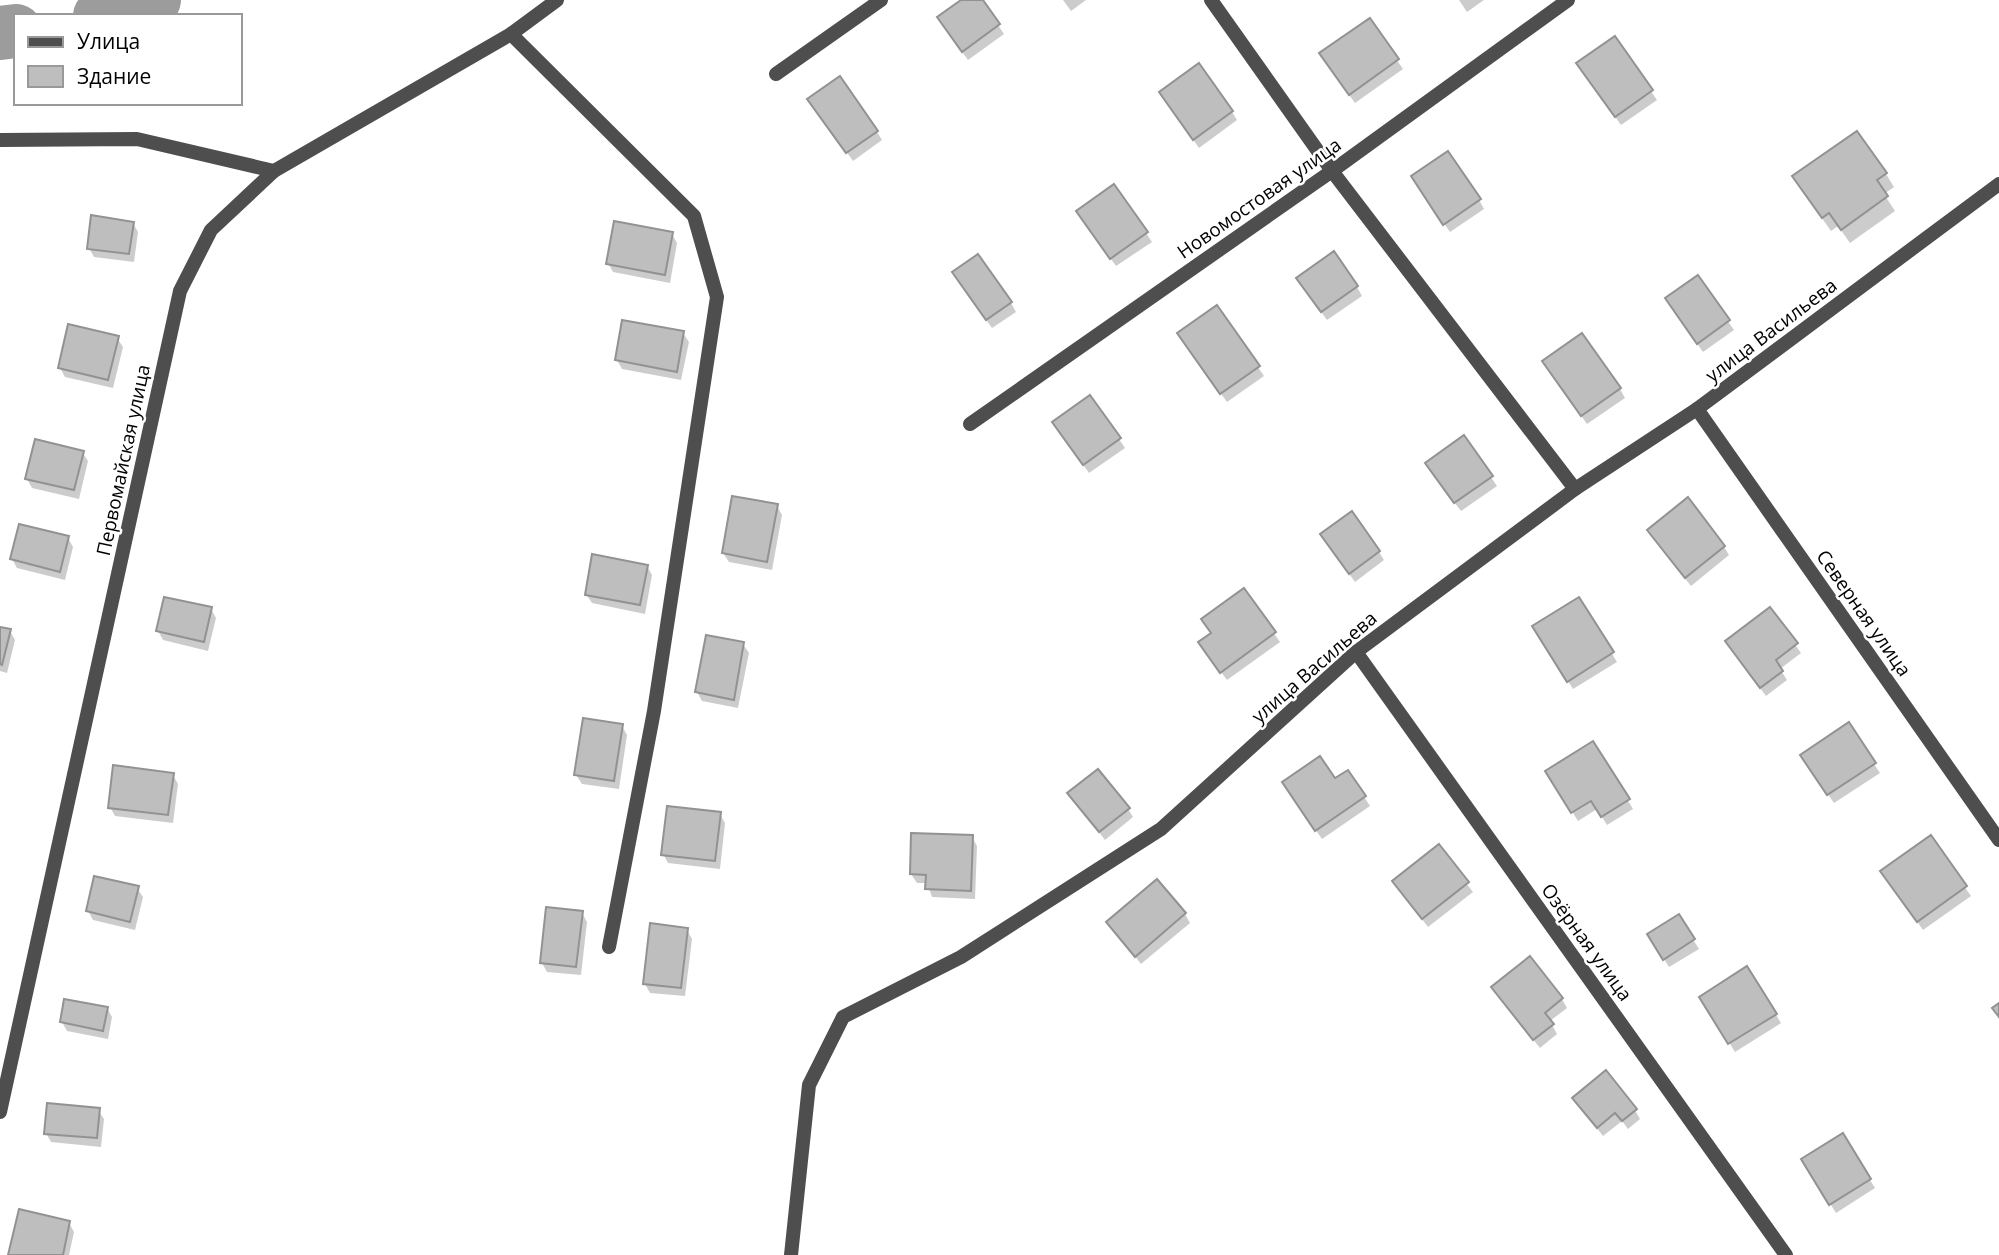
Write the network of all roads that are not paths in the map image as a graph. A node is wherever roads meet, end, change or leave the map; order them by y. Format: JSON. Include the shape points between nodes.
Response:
{"nodes":[{"id":1,"x":557,"y":0,"type":"edge"},
{"id":2,"x":881,"y":0,"type":"edge"},
{"id":3,"x":1211,"y":0,"type":"edge"},
{"id":4,"x":1568,"y":0,"type":"edge"},
{"id":5,"x":511,"y":34,"type":"junction"},
{"id":6,"x":776,"y":74,"type":"dead end"},
{"id":7,"x":0,"y":140,"type":"edge"},
{"id":8,"x":274,"y":171,"type":"junction"},
{"id":9,"x":1332,"y":171,"type":"junction"},
{"id":10,"x":1999,"y":184,"type":"edge"},
{"id":11,"x":1697,"y":409,"type":"junction"},
{"id":12,"x":970,"y":424,"type":"dead end"},
{"id":13,"x":1575,"y":489,"type":"junction"},
{"id":14,"x":1356,"y":652,"type":"junction"},
{"id":15,"x":1999,"y":840,"type":"edge"},
{"id":16,"x":609,"y":947,"type":"dead end"},
{"id":17,"x":0,"y":1112,"type":"edge"},
{"id":18,"x":791,"y":1255,"type":"edge"},
{"id":19,"x":1786,"y":1255,"type":"edge"}],
"edges":[{"from":1,"to":5,"type":"street","name":"Первомайская улица"},
{"from":2,"to":6,"type":"street"},
{"from":3,"to":9,"type":"street"},
{"from":4,"to":9,"type":"street","name":"Новомостовая улица"},
{"from":5,"to":8,"type":"street","name":"Первомайская улица"},
{"from":5,"to":16,"type":"street","via":[[694,216],[717,297],[654,711]]},
{"from":7,"to":8,"type":"street","via":[[137,139]]},
{"from":8,"to":17,"type":"street","name":"Первомайская улица","via":[[211,230],[180,291]]},
{"from":9,"to":12,"type":"street","name":"Новомостовая улица"},
{"from":9,"to":13,"type":"street"},
{"from":10,"to":11,"type":"street","name":"улица Васильева"},
{"from":11,"to":13,"type":"street","name":"улица Васильева"},
{"from":11,"to":15,"type":"street","name":"Северная улица"},
{"from":13,"to":14,"type":"street","name":"улица Васильева"},
{"from":14,"to":18,"type":"street","name":"улица Васильева","via":[[1161,829],[961,957],[843,1017],[809,1086]]},
{"from":14,"to":19,"type":"street","name":"Озёрная улица"}]}
